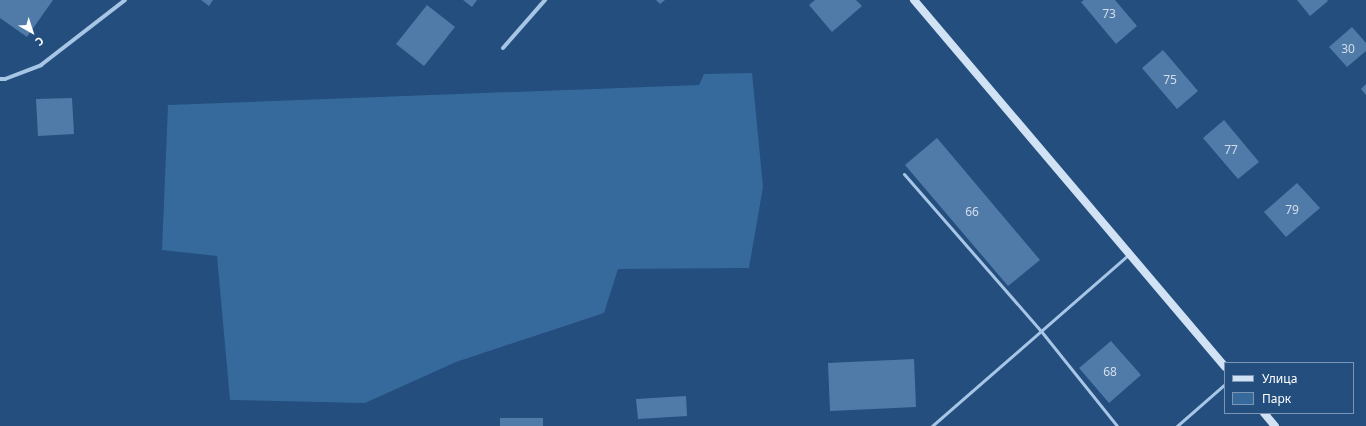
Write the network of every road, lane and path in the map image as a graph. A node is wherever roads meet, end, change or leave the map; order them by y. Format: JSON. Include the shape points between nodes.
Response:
{"nodes":[{"id":1,"x":125,"y":0,"type":"edge"},
{"id":2,"x":545,"y":0,"type":"edge"},
{"id":3,"x":914,"y":0,"type":"edge"},
{"id":4,"x":502,"y":48,"type":"dead end"},
{"id":5,"x":0,"y":79,"type":"edge"},
{"id":6,"x":904,"y":174,"type":"dead end"},
{"id":7,"x":1129,"y":254,"type":"junction"},
{"id":8,"x":1041,"y":331,"type":"junction"},
{"id":9,"x":1224,"y":366,"type":"edge"},
{"id":10,"x":1224,"y":385,"type":"edge"},
{"id":11,"x":1265,"y":414,"type":"edge"},
{"id":12,"x":932,"y":426,"type":"edge"},
{"id":13,"x":1117,"y":426,"type":"edge"},
{"id":14,"x":1177,"y":426,"type":"edge"},
{"id":15,"x":1275,"y":426,"type":"edge"}],
"edges":[{"from":1,"to":5,"type":"street","via":[[41,65]]},
{"from":2,"to":4,"type":"street"},
{"from":3,"to":7,"type":"main road"},
{"from":6,"to":8,"type":"lane"},
{"from":7,"to":8,"type":"lane"},
{"from":7,"to":9,"type":"main road"},
{"from":8,"to":12,"type":"lane"},
{"from":8,"to":13,"type":"lane"},
{"from":10,"to":14,"type":"lane"},
{"from":11,"to":15,"type":"main road"}]}
